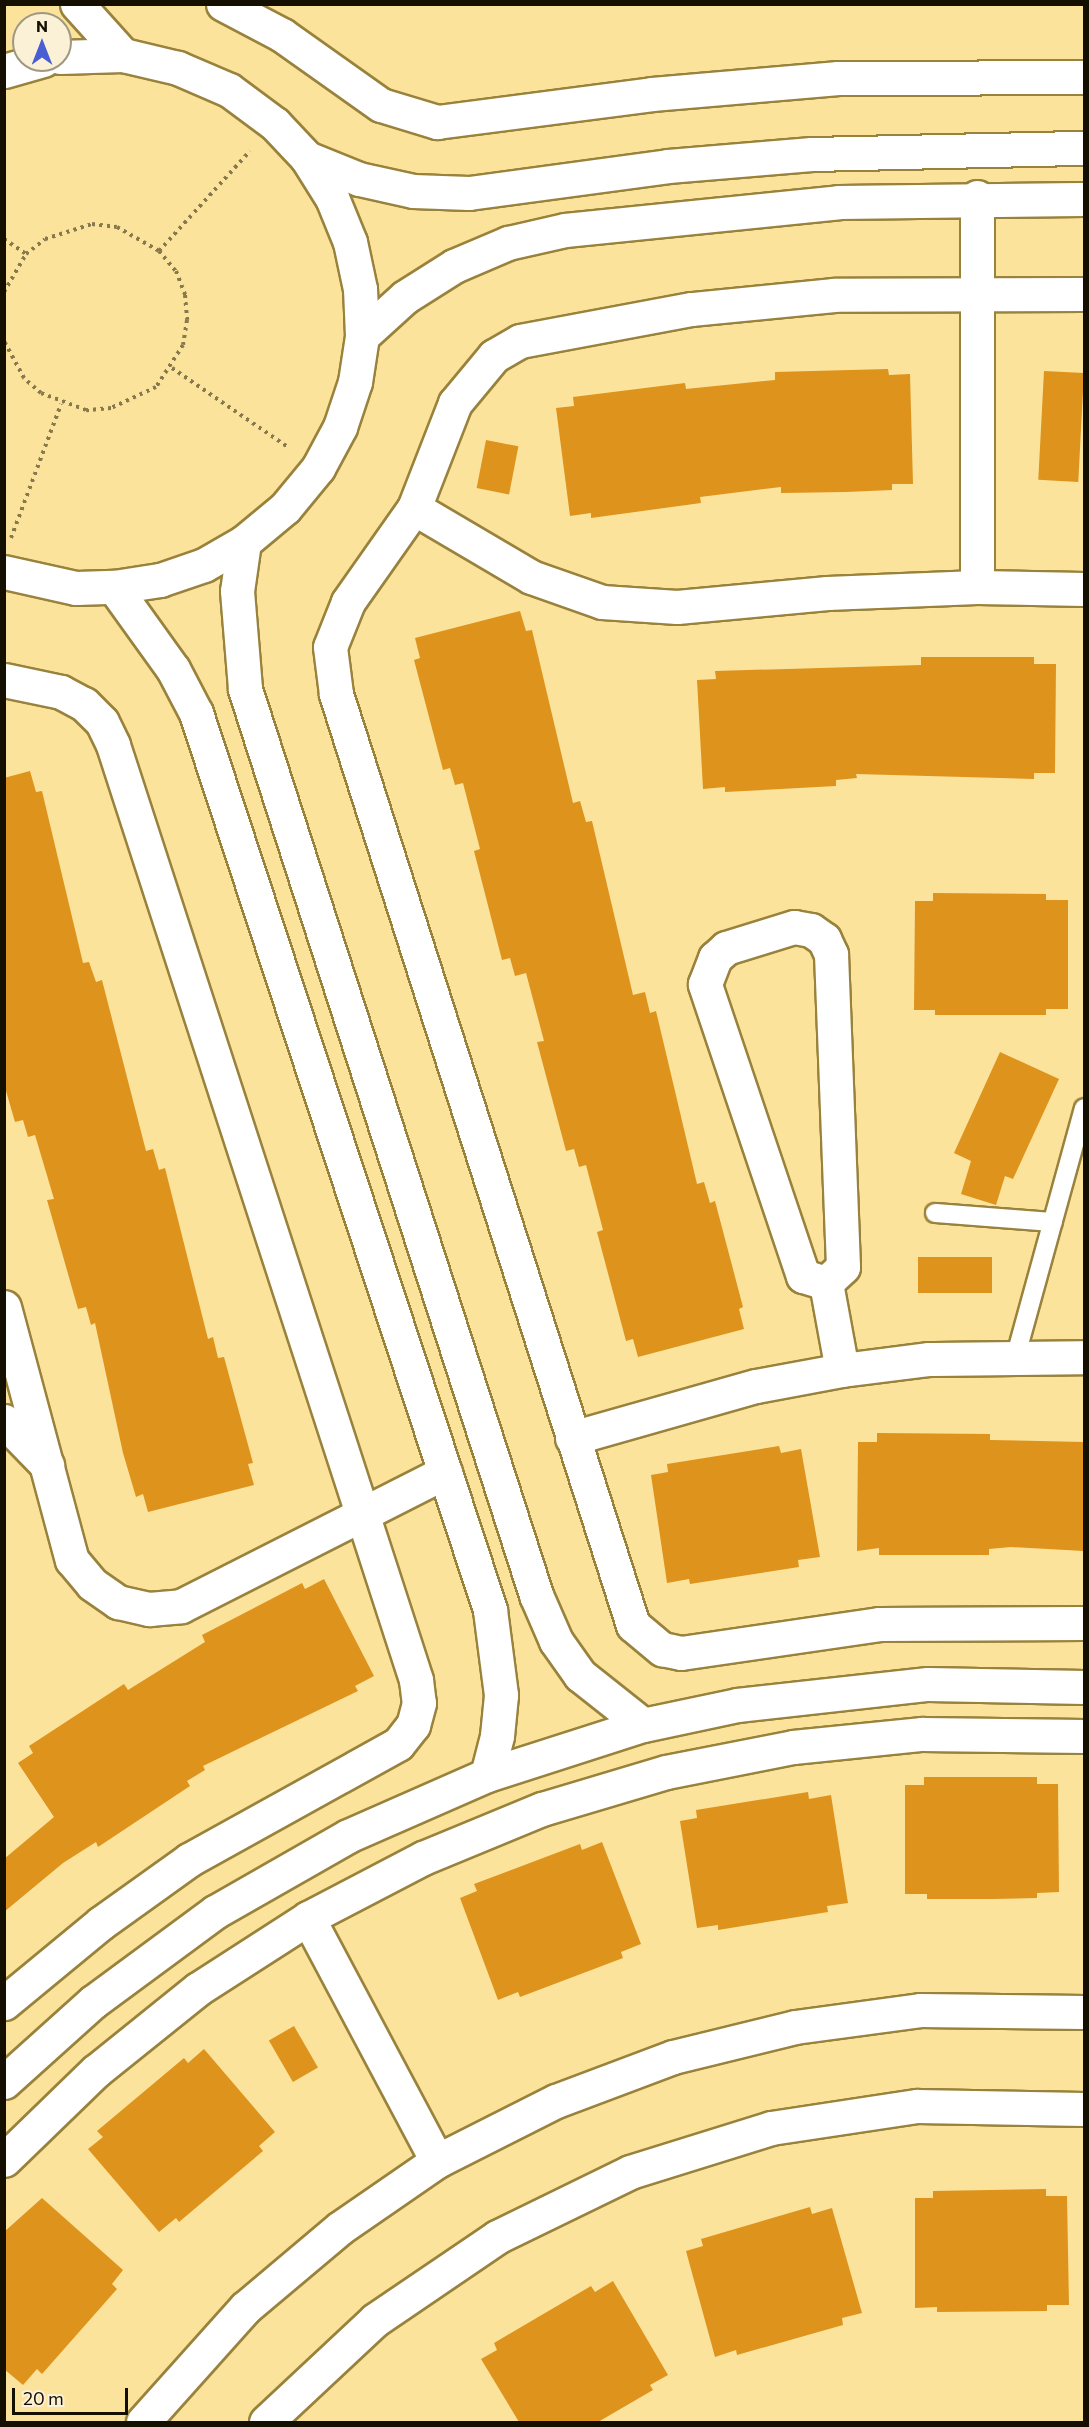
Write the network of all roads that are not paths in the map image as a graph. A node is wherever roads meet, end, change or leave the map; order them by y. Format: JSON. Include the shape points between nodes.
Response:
{"nodes":[{"id":1,"x":77,"y":4,"type":"edge"},
{"id":2,"x":223,"y":4,"type":"edge"},
{"id":3,"x":123,"y":55,"type":"junction"},
{"id":4,"x":72,"y":57,"type":"edge"},
{"id":5,"x":1084,"y":77,"type":"edge"},
{"id":6,"x":1084,"y":148,"type":"edge"},
{"id":7,"x":306,"y":158,"type":"junction"},
{"id":8,"x":541,"y":184,"type":"junction"},
{"id":9,"x":977,"y":197,"type":"junction"},
{"id":10,"x":1084,"y":200,"type":"edge"},
{"id":11,"x":550,"y":233,"type":"junction"},
{"id":12,"x":977,"y":291,"type":"junction"},
{"id":13,"x":1084,"y":294,"type":"edge"},
{"id":14,"x":362,"y":336,"type":"junction"},
{"id":15,"x":414,"y":508,"type":"junction"},
{"id":16,"x":244,"y":542,"type":"junction"},
{"id":17,"x":7,"y":558,"type":"edge"},
{"id":18,"x":114,"y":587,"type":"junction"},
{"id":19,"x":977,"y":587,"type":"junction"},
{"id":20,"x":1084,"y":589,"type":"edge"},
{"id":21,"x":4,"y":680,"type":"edge"},
{"id":22,"x":1084,"y":1108,"type":"edge"},
{"id":23,"x":935,"y":1213,"type":"dead end"},
{"id":24,"x":1053,"y":1222,"type":"junction"},
{"id":25,"x":826,"y":1283,"type":"junction"},
{"id":26,"x":4,"y":1307,"type":"edge"},
{"id":27,"x":1016,"y":1355,"type":"junction"},
{"id":28,"x":1084,"y":1357,"type":"edge"},
{"id":29,"x":842,"y":1370,"type":"junction"},
{"id":30,"x":4,"y":1422,"type":"edge"},
{"id":31,"x":572,"y":1438,"type":"junction"},
{"id":32,"x":48,"y":1466,"type":"junction"},
{"id":33,"x":445,"y":1472,"type":"junction"},
{"id":34,"x":362,"y":1512,"type":"junction"},
{"id":35,"x":536,"y":1595,"type":"junction"},
{"id":36,"x":490,"y":1610,"type":"junction"},
{"id":37,"x":1084,"y":1623,"type":"edge"},
{"id":38,"x":1084,"y":1687,"type":"edge"},
{"id":39,"x":644,"y":1725,"type":"junction"},
{"id":40,"x":1084,"y":1736,"type":"edge"},
{"id":41,"x":487,"y":1775,"type":"junction"},
{"id":42,"x":308,"y":1918,"type":"junction"},
{"id":43,"x":4,"y":2002,"type":"edge"},
{"id":44,"x":1084,"y":2012,"type":"edge"},
{"id":45,"x":4,"y":2082,"type":"edge"},
{"id":46,"x":1084,"y":2109,"type":"edge"},
{"id":47,"x":4,"y":2160,"type":"edge"},
{"id":48,"x":437,"y":2161,"type":"junction"},
{"id":49,"x":143,"y":2422,"type":"edge"},
{"id":50,"x":266,"y":2422,"type":"edge"}],
"edges":[{"from":1,"to":3,"type":"street"},
{"from":2,"to":5,"type":"street","via":[[282,35],[381,105],[437,122],[652,94],[838,78]]},
{"from":3,"to":4,"type":"street"},
{"from":3,"to":7,"type":"street","via":[[178,68],[229,90],[275,124]]},
{"from":6,"to":8,"type":"street","via":[[812,154]]},
{"from":7,"to":8,"type":"street","via":[[359,178],[413,191],[469,193]]},
{"from":7,"to":14,"type":"street","via":[[332,198],[350,242],[360,289]]},
{"from":8,"to":11,"type":"street"},
{"from":9,"to":10,"type":"street"},
{"from":9,"to":11,"type":"street","via":[[701,212]]},
{"from":9,"to":12,"type":"street"},
{"from":11,"to":14,"type":"street","via":[[508,243],[454,266],[405,297]]},
{"from":12,"to":13,"type":"street"},
{"from":12,"to":15,"type":"street","via":[[834,295],[691,309],[520,341],[494,356],[455,403]]},
{"from":12,"to":19,"type":"street"},
{"from":14,"to":16,"type":"street","via":[[355,382],[340,427],[318,468],[285,508]]},
{"from":15,"to":19,"type":"street","via":[[531,577],[602,602],[677,607],[827,593]]},
{"from":15,"to":31,"type":"street","via":[[336,623],[330,671]]},
{"from":16,"to":18,"type":"street","via":[[171,576]]},
{"from":16,"to":35,"type":"street","via":[[237,591],[245,689]]},
{"from":17,"to":18,"type":"street","via":[[76,588]]},
{"from":18,"to":33,"type":"street","via":[[173,669],[196,713]]},
{"from":19,"to":20,"type":"street"},
{"from":21,"to":34,"type":"street","via":[[61,692],[84,704],[102,722],[113,745]]},
{"from":22,"to":24,"type":"lane"},
{"from":23,"to":24,"type":"lane"},
{"from":24,"to":27,"type":"lane"},
{"from":25,"to":25,"type":"street","via":[[803,1276],[705,984],[715,958],[726,948],[794,927],[811,930],[824,939],[831,954],[843,1267]]},
{"from":25,"to":29,"type":"street"},
{"from":26,"to":32,"type":"street"},
{"from":27,"to":28,"type":"street"},
{"from":27,"to":29,"type":"street"},
{"from":29,"to":31,"type":"street","via":[[756,1386]]},
{"from":30,"to":32,"type":"street"},
{"from":31,"to":37,"type":"street","via":[[633,1625],[662,1649],[681,1653],[879,1624]]},
{"from":32,"to":34,"type":"street","via":[[72,1560],[92,1584],[118,1602],[149,1609],[180,1606]]},
{"from":33,"to":34,"type":"street"},
{"from":33,"to":36,"type":"street"},
{"from":34,"to":43,"type":"street","via":[[416,1680],[419,1702],[412,1725],[398,1744],[378,1757],[282,1805],[189,1860],[100,1923]]},
{"from":35,"to":36,"type":"street"},
{"from":35,"to":39,"type":"street","via":[[556,1641],[580,1675],[611,1704]]},
{"from":36,"to":41,"type":"street","via":[[501,1695],[497,1736]]},
{"from":38,"to":39,"type":"street","via":[[928,1684],[832,1692]]},
{"from":39,"to":41,"type":"street"},
{"from":40,"to":42,"type":"street","via":[[922,1734],[793,1747],[666,1772],[542,1809],[444,1849]]},
{"from":41,"to":45,"type":"street","via":[[348,1836],[216,1912],[93,2002]]},
{"from":42,"to":47,"type":"street","via":[[198,1989],[96,2071]]},
{"from":42,"to":48,"type":"street"},
{"from":44,"to":48,"type":"street","via":[[920,2010],[795,2027],[673,2057],[556,2101]]},
{"from":46,"to":50,"type":"street","via":[[917,2106],[771,2128],[630,2172],[497,2237],[375,2320]]},
{"from":48,"to":49,"type":"street","via":[[340,2228],[245,2308]]}]}
